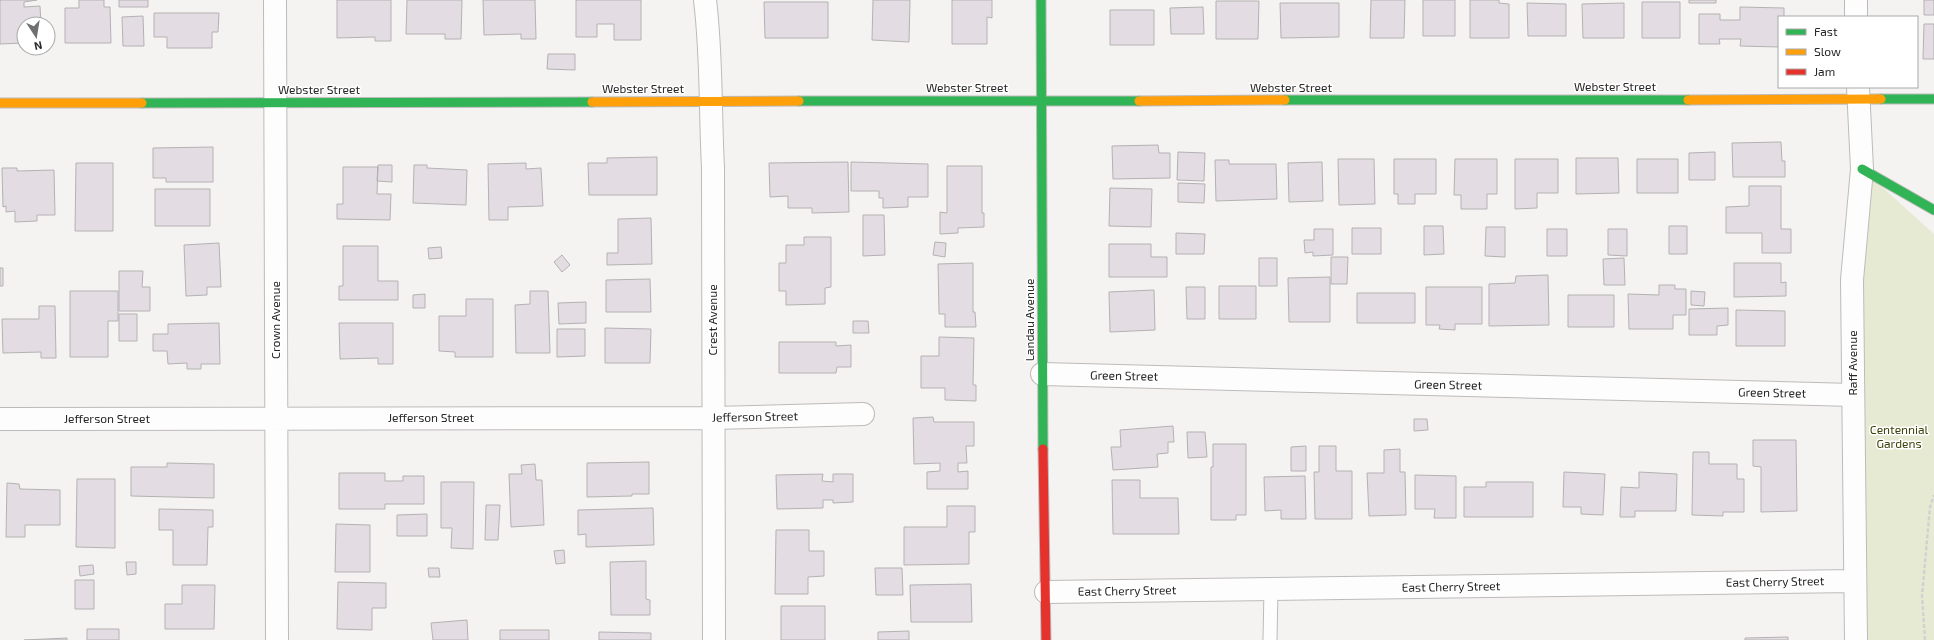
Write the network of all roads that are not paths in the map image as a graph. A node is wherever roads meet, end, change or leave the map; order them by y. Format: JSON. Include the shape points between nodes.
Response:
{"nodes":[{"id":1,"x":275,"y":0,"type":"edge"},
{"id":2,"x":705,"y":0,"type":"edge"},
{"id":3,"x":1042,"y":0,"type":"edge"},
{"id":4,"x":1856,"y":0,"type":"edge"},
{"id":5,"x":1856,"y":16,"type":"edge"},
{"id":6,"x":1858,"y":93,"type":"edge"},
{"id":7,"x":1934,"y":99,"type":"edge"},
{"id":8,"x":1042,"y":100,"type":"junction"},
{"id":9,"x":710,"y":101,"type":"junction"},
{"id":10,"x":275,"y":102,"type":"junction"},
{"id":11,"x":0,"y":103,"type":"edge"},
{"id":12,"x":1862,"y":169,"type":"junction"},
{"id":13,"x":1934,"y":210,"type":"edge"},
{"id":14,"x":1042,"y":374,"type":"junction"},
{"id":15,"x":1853,"y":395,"type":"junction"},
{"id":16,"x":863,"y":414,"type":"dead end"},
{"id":17,"x":276,"y":418,"type":"junction"},
{"id":18,"x":713,"y":418,"type":"junction"},
{"id":19,"x":0,"y":420,"type":"edge"},
{"id":20,"x":1855,"y":581,"type":"junction"},
{"id":21,"x":1271,"y":589,"type":"junction"},
{"id":22,"x":1046,"y":592,"type":"junction"},
{"id":23,"x":276,"y":640,"type":"edge"},
{"id":24,"x":714,"y":640,"type":"edge"},
{"id":25,"x":1046,"y":640,"type":"edge"},
{"id":26,"x":1270,"y":640,"type":"edge"},
{"id":27,"x":1856,"y":640,"type":"edge"}],
"edges":[{"from":1,"to":10,"type":"street","name":"Crown Avenue"},
{"from":2,"to":9,"type":"street","name":"Crest Avenue","via":[[710,42]]},
{"from":3,"to":8,"type":"street","name":"Landau Avenue"},
{"from":4,"to":5,"type":"street"},
{"from":6,"to":7,"type":"street","name":"Webster Street"},
{"from":6,"to":8,"type":"street","name":"Webster Street"},
{"from":6,"to":12,"type":"street","name":"Raff Avenue"},
{"from":8,"to":9,"type":"street","name":"Webster Street"},
{"from":8,"to":14,"type":"street","name":"Landau Avenue"},
{"from":9,"to":10,"type":"street","name":"Webster Street"},
{"from":9,"to":18,"type":"street","name":"Crest Avenue","via":[[713,168]]},
{"from":10,"to":11,"type":"street","name":"Webster Street"},
{"from":10,"to":17,"type":"street","name":"Crown Avenue"},
{"from":12,"to":13,"type":"street"},
{"from":12,"to":15,"type":"street","name":"Raff Avenue","via":[[1852,280]]},
{"from":14,"to":15,"type":"street","name":"Green Street"},
{"from":14,"to":22,"type":"street","name":"Landau Avenue"},
{"from":15,"to":20,"type":"street","name":"Raff Avenue"},
{"from":16,"to":18,"type":"street","name":"Jefferson Street"},
{"from":17,"to":18,"type":"street","name":"Jefferson Street"},
{"from":17,"to":19,"type":"street","name":"Jefferson Street"},
{"from":17,"to":23,"type":"street","name":"Crown Avenue"},
{"from":18,"to":24,"type":"street","name":"Crest Avenue"},
{"from":20,"to":21,"type":"street","name":"East Cherry Street"},
{"from":20,"to":27,"type":"street","name":"Raff Avenue"},
{"from":21,"to":22,"type":"street","name":"East Cherry Street"},
{"from":21,"to":26,"type":"lane"},
{"from":22,"to":25,"type":"street","name":"Landau Avenue"}]}
